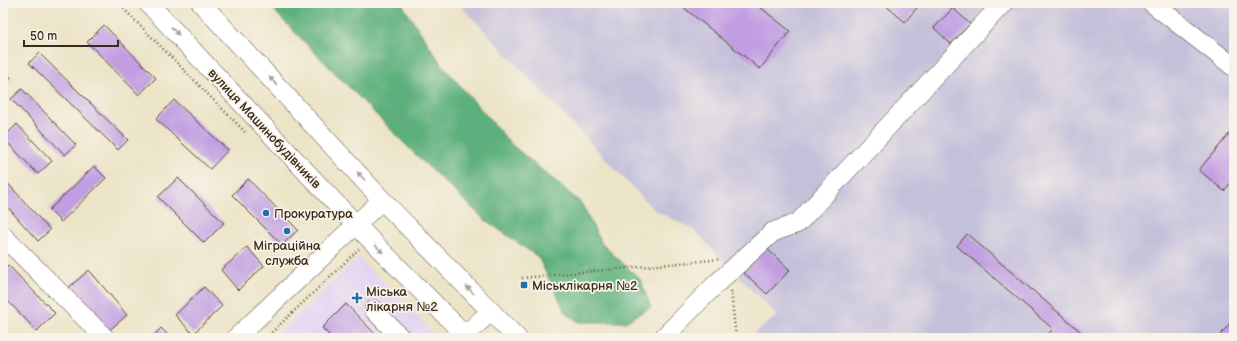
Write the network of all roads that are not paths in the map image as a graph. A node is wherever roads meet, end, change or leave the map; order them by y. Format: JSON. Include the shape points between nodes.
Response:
{"nodes":[{"id":1,"x":148,"y":3,"type":"edge"},
{"id":2,"x":201,"y":3,"type":"edge"},
{"id":3,"x":1003,"y":3,"type":"edge"},
{"id":4,"x":1152,"y":3,"type":"edge"},
{"id":5,"x":1234,"y":67,"type":"edge"},
{"id":6,"x":382,"y":200,"type":"junction"},
{"id":7,"x":352,"y":229,"type":"junction"},
{"id":8,"x":3,"y":236,"type":"edge"},
{"id":9,"x":374,"y":310,"type":"dead end"},
{"id":10,"x":491,"y":311,"type":"junction"},
{"id":11,"x":465,"y":337,"type":"edge"},
{"id":12,"x":105,"y":338,"type":"edge"},
{"id":13,"x":236,"y":338,"type":"edge"},
{"id":14,"x":402,"y":338,"type":"edge"},
{"id":15,"x":517,"y":338,"type":"edge"},
{"id":16,"x":664,"y":338,"type":"edge"}],
"edges":[{"from":1,"to":7,"type":"street","name":"вулиця Машинобудівників","one_way":true},
{"from":6,"to":2,"type":"street","one_way":true},
{"from":3,"to":16,"type":"street","via":[[798,223],[773,232],[726,266]]},
{"from":4,"to":5,"type":"street"},
{"from":6,"to":7,"type":"street"},
{"from":10,"to":6,"type":"street","one_way":true},
{"from":7,"to":11,"type":"street","name":"вулиця Машинобудівників","one_way":true},
{"from":7,"to":13,"type":"street"},
{"from":8,"to":12,"type":"street"},
{"from":9,"to":14,"type":"street"},
{"from":10,"to":11,"type":"street"},
{"from":10,"to":15,"type":"street"}]}
